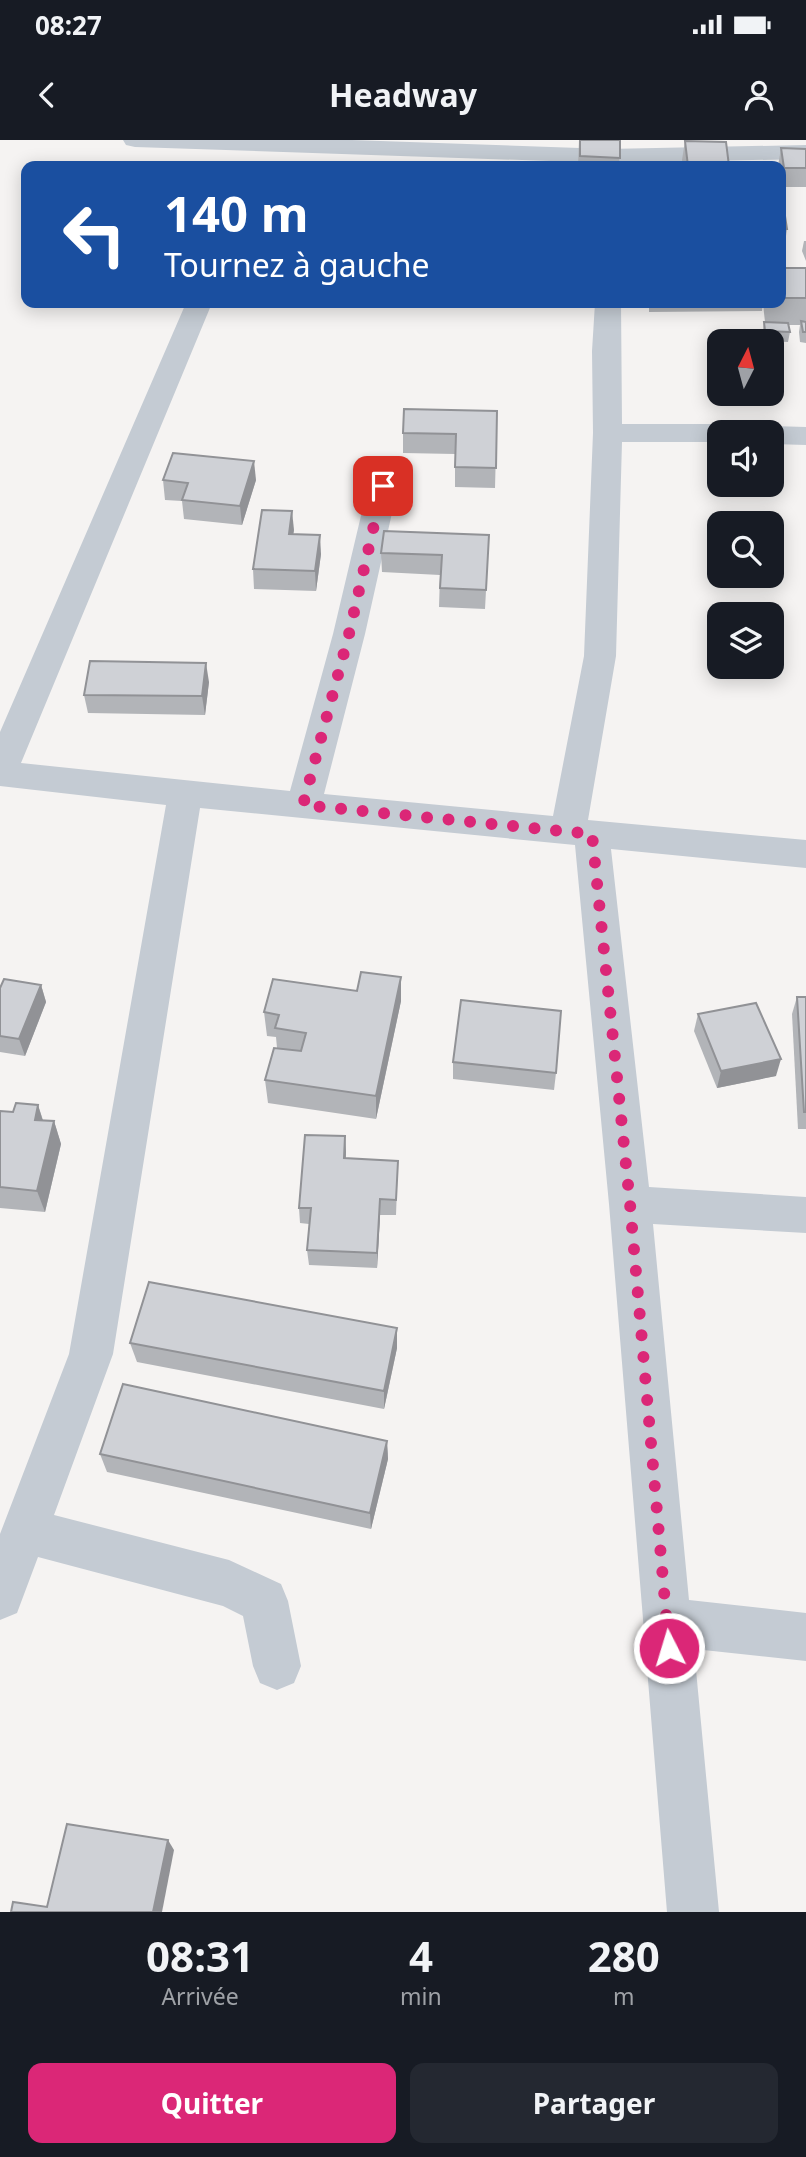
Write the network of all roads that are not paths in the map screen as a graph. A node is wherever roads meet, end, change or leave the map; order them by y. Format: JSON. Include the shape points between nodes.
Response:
{"nodes":[{"id":1,"x":135,"y":140,"type":"edge"},
{"id":2,"x":338,"y":143,"type":"edge"},
{"id":3,"x":806,"y":152,"type":"edge"},
{"id":4,"x":261,"y":155,"type":"edge"},
{"id":5,"x":607,"y":161,"type":"edge"},
{"id":6,"x":197,"y":308,"type":"edge"},
{"id":7,"x":608,"y":308,"type":"edge"},
{"id":8,"x":608,"y":433,"type":"junction"},
{"id":9,"x":707,"y":433,"type":"edge"},
{"id":10,"x":784,"y":435,"type":"edge"},
{"id":11,"x":806,"y":436,"type":"edge"},
{"id":12,"x":383,"y":486,"type":"dead end"},
{"id":13,"x":0,"y":772,"type":"edge"},
{"id":14,"x":185,"y":794,"type":"junction"},
{"id":15,"x":303,"y":805,"type":"junction"},
{"id":16,"x":580,"y":832,"type":"junction"},
{"id":17,"x":806,"y":854,"type":"edge"},
{"id":18,"x":630,"y":1204,"type":"junction"},
{"id":19,"x":806,"y":1214,"type":"edge"},
{"id":20,"x":25,"y":1530,"type":"junction"},
{"id":21,"x":0,"y":1596,"type":"edge"},
{"id":22,"x":667,"y":1622,"type":"junction"},
{"id":23,"x":806,"y":1637,"type":"edge"},
{"id":24,"x":277,"y":1666,"type":"dead end"},
{"id":25,"x":693,"y":1912,"type":"edge"}],
"edges":[{"from":1,"to":4,"type":"street"},
{"from":2,"to":4,"type":"street"},
{"from":2,"to":5,"type":"street"},
{"from":3,"to":5,"type":"street"},
{"from":6,"to":13,"type":"street"},
{"from":7,"to":8,"type":"street"},
{"from":8,"to":9,"type":"street"},
{"from":8,"to":16,"type":"street","via":[[600,656]]},
{"from":10,"to":11,"type":"street"},
{"from":12,"to":15,"type":"street"},
{"from":13,"to":14,"type":"street"},
{"from":14,"to":15,"type":"street"},
{"from":14,"to":20,"type":"street","via":[[91,1354]]},
{"from":15,"to":16,"type":"street"},
{"from":16,"to":17,"type":"street"},
{"from":16,"to":18,"type":"street"},
{"from":18,"to":19,"type":"street"},
{"from":18,"to":22,"type":"street"},
{"from":20,"to":21,"type":"street"},
{"from":20,"to":24,"type":"street","via":[[229,1584],[264,1601]]},
{"from":22,"to":23,"type":"street"},
{"from":22,"to":25,"type":"street"}]}
